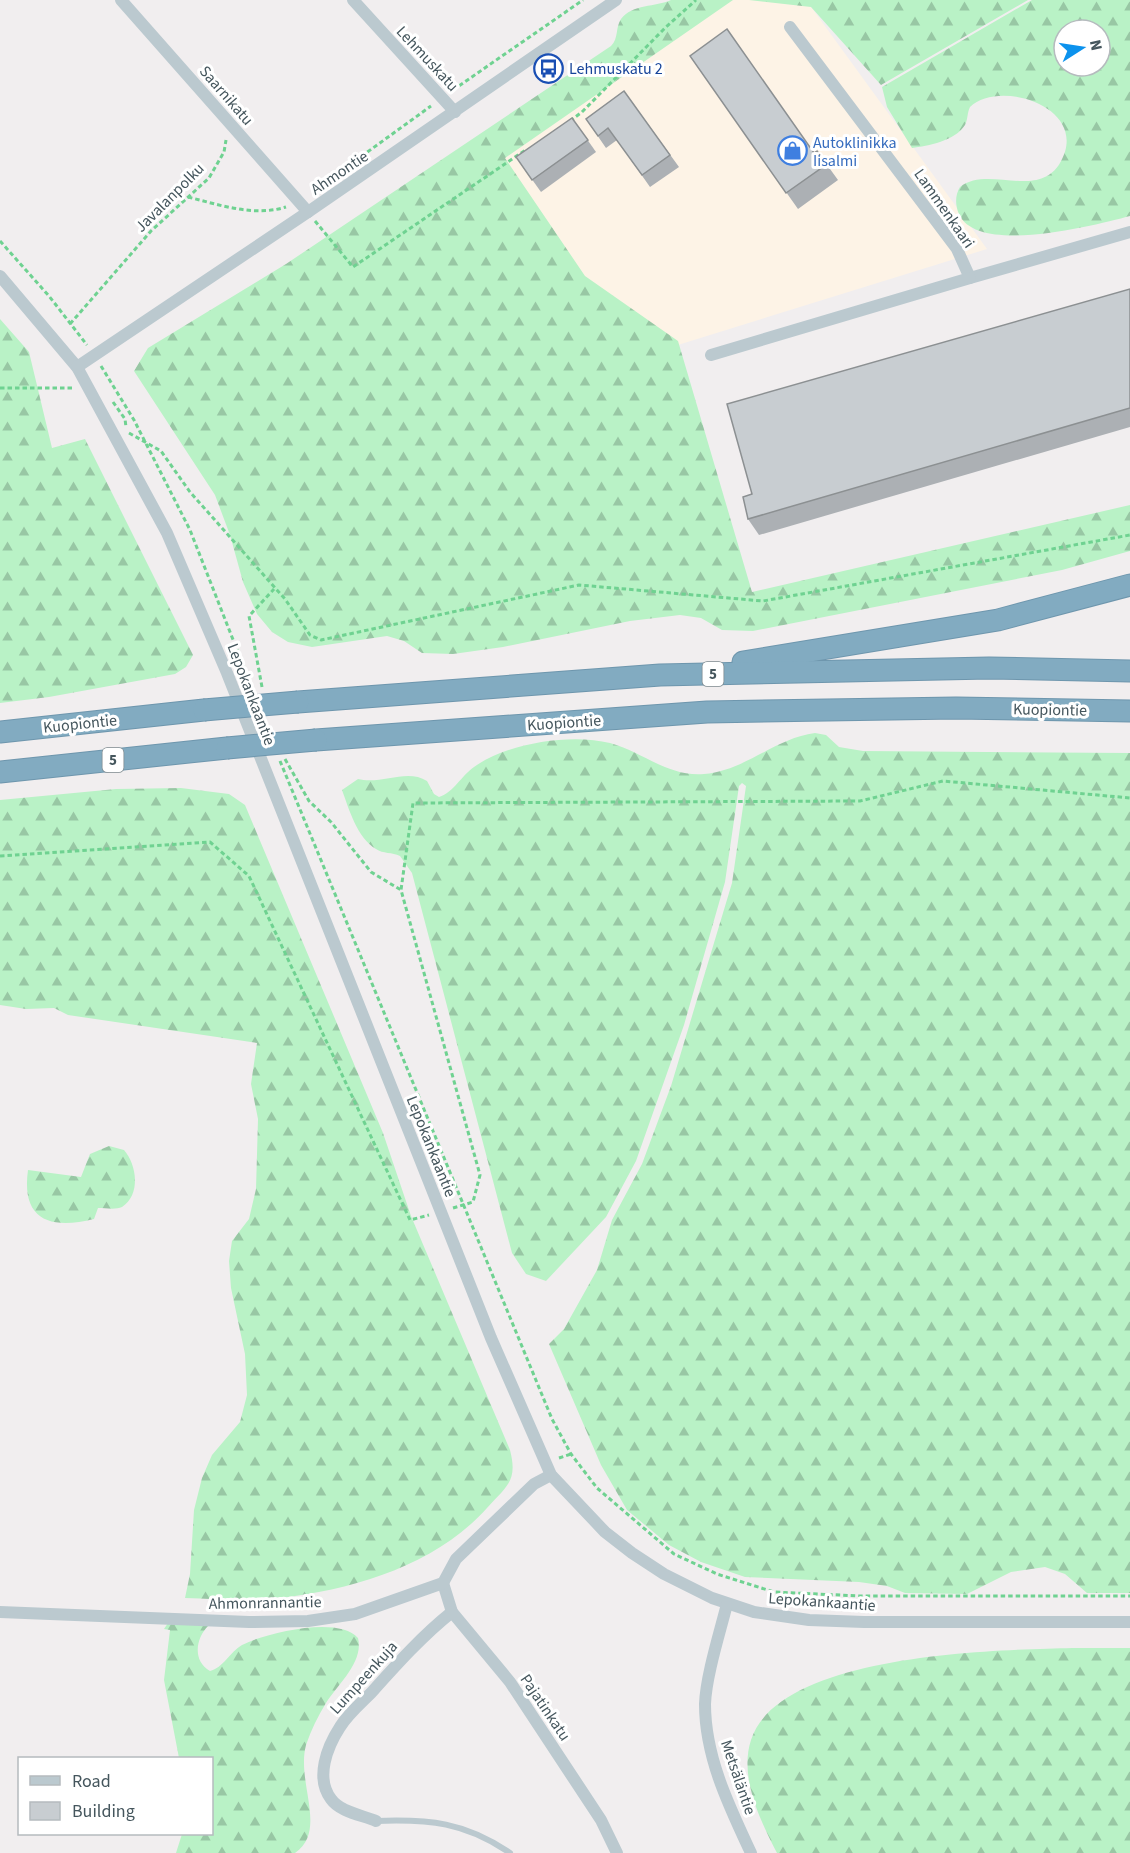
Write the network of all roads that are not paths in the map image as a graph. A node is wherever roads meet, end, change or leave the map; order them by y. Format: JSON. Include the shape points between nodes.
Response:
{"nodes":[{"id":1,"x":121,"y":0,"type":"edge"},
{"id":2,"x":353,"y":0,"type":"edge"},
{"id":3,"x":610,"y":2,"type":"edge"},
{"id":4,"x":790,"y":27,"type":"dead end"},
{"id":5,"x":456,"y":112,"type":"junction"},
{"id":6,"x":308,"y":212,"type":"junction"},
{"id":7,"x":1130,"y":232,"type":"edge"},
{"id":8,"x":0,"y":276,"type":"edge"},
{"id":9,"x":970,"y":278,"type":"junction"},
{"id":10,"x":711,"y":355,"type":"dead end"},
{"id":11,"x":77,"y":367,"type":"junction"},
{"id":12,"x":1130,"y":585,"type":"edge"},
{"id":13,"x":1130,"y":670,"type":"edge"},
{"id":14,"x":660,"y":675,"type":"junction"},
{"id":15,"x":1130,"y":711,"type":"edge"},
{"id":16,"x":0,"y":732,"type":"edge"},
{"id":17,"x":0,"y":772,"type":"edge"},
{"id":18,"x":551,"y":1475,"type":"junction"},
{"id":19,"x":443,"y":1583,"type":"junction"},
{"id":20,"x":727,"y":1604,"type":"junction"},
{"id":21,"x":0,"y":1612,"type":"edge"},
{"id":22,"x":452,"y":1612,"type":"junction"},
{"id":23,"x":1130,"y":1622,"type":"edge"},
{"id":24,"x":376,"y":1821,"type":"joint"},
{"id":25,"x":616,"y":1852,"type":"edge"},
{"id":26,"x":510,"y":1853,"type":"edge"},
{"id":27,"x":751,"y":1853,"type":"edge"}],
"edges":[{"from":1,"to":6,"type":"street","name":"Saarnikatu"},
{"from":2,"to":5,"type":"street","name":"Lehmuskatu"},
{"from":3,"to":5,"type":"street","name":"Ahmontie"},
{"from":4,"to":9,"type":"street","name":"Lammenkaari","via":[[957,249]]},
{"from":5,"to":6,"type":"street","name":"Ahmontie"},
{"from":6,"to":11,"type":"street","name":"Ahmontie"},
{"from":7,"to":9,"type":"street"},
{"from":8,"to":11,"type":"street","name":"Lepokankaantie"},
{"from":9,"to":10,"type":"street"},
{"from":11,"to":18,"type":"street","name":"Lepokankaantie","via":[[167,533],[227,673],[495,1347]]},
{"from":12,"to":14,"type":"highway","via":[[998,620]]},
{"from":13,"to":14,"type":"highway","name":"Kuopiontie","number":"5","via":[[989,668]]},
{"from":14,"to":16,"type":"highway","name":"Kuopiontie","number":"5","bridge":true,"via":[[204,710]]},
{"from":15,"to":17,"type":"highway","name":"Kuopiontie","number":"5","bridge":true,"via":[[956,708],[707,712],[316,740]]},
{"from":18,"to":19,"type":"street","via":[[534,1484],[456,1559]]},
{"from":18,"to":20,"type":"street","name":"Lepokankaantie","via":[[605,1532],[632,1553],[664,1574]]},
{"from":19,"to":21,"type":"street","name":"Ahmonrannantie","via":[[356,1614],[308,1621]]},
{"from":19,"to":22,"type":"street","name":"Pajatinkatu"},
{"from":20,"to":23,"type":"street","name":"Lepokankaantie","via":[[809,1620]]},
{"from":20,"to":27,"type":"street","name":"Metsäläntie","via":[[705,1702],[707,1731],[729,1806]]},
{"from":22,"to":24,"type":"street","name":"Lumpeenkuja","via":[[419,1638],[340,1726],[327,1756],[322,1774],[332,1801]]},
{"from":22,"to":25,"type":"street","name":"Pajatinkatu","via":[[510,1682],[601,1820]]},
{"from":24,"to":26,"type":"lane","via":[[425,1819],[485,1836]]}]}
